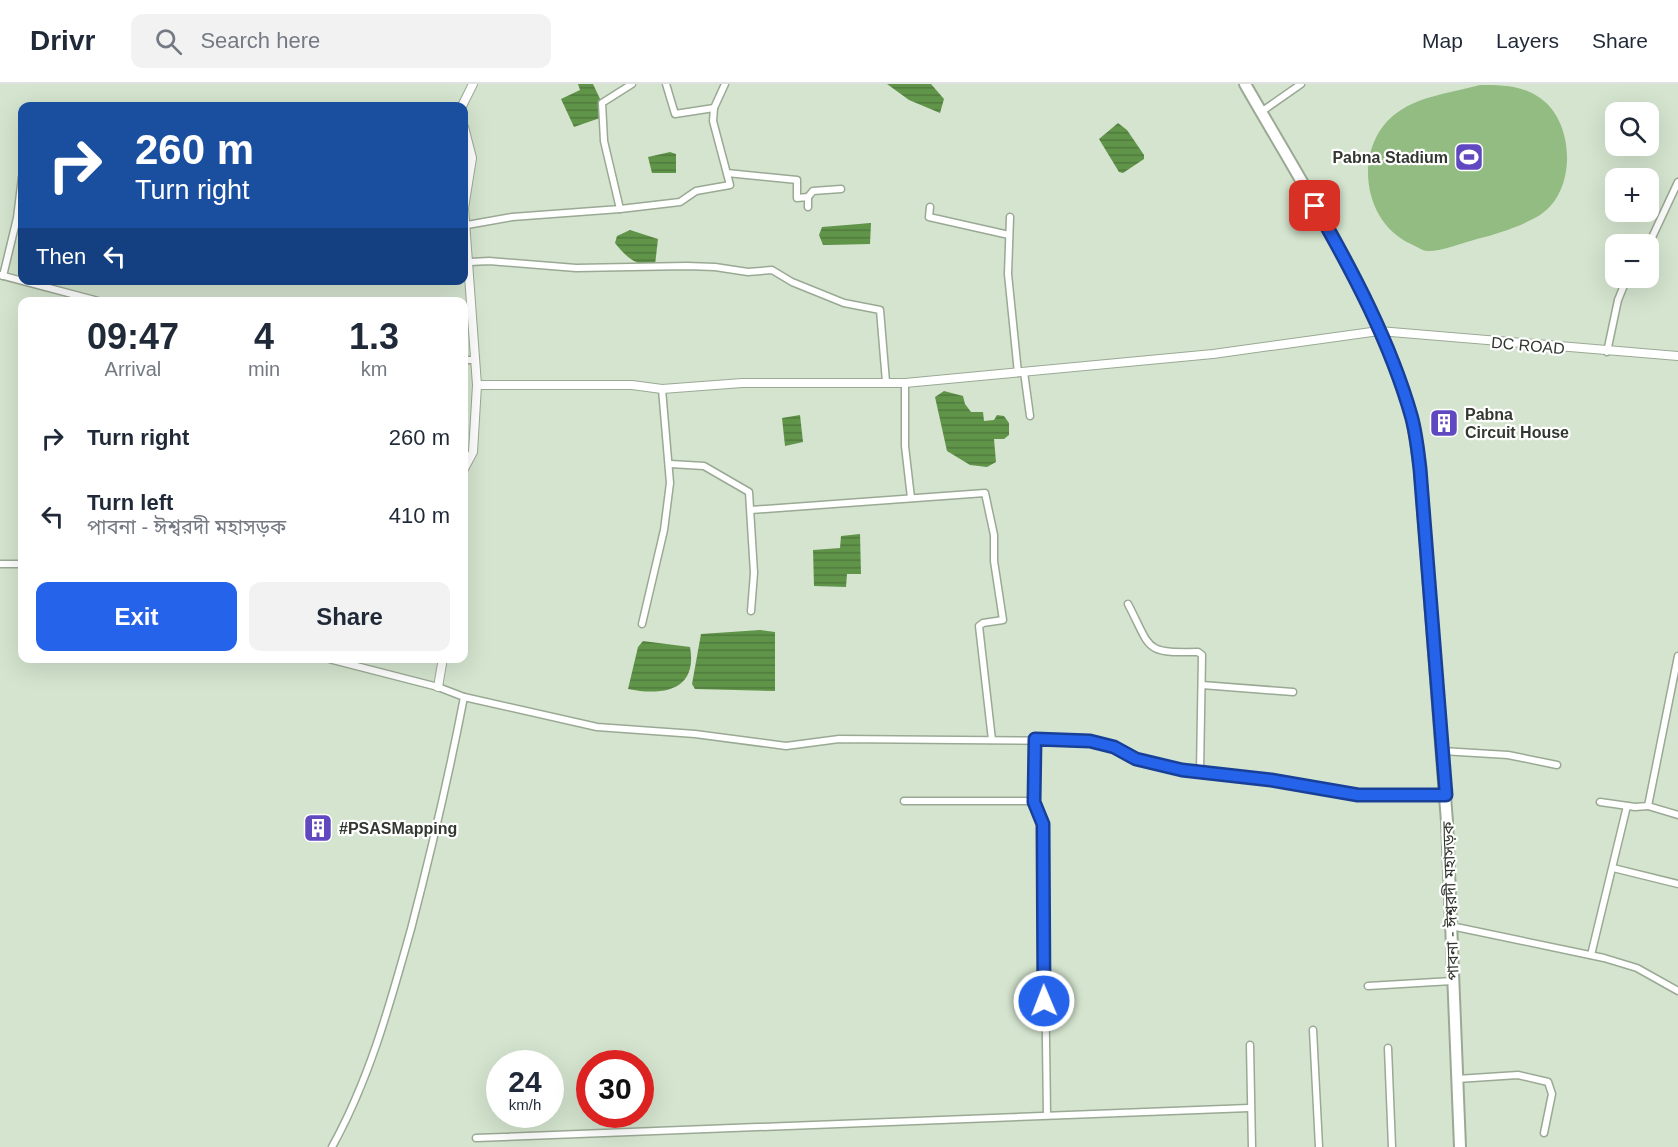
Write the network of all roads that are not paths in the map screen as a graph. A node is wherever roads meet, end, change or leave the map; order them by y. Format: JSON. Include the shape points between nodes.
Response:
{"nodes":[{"id":1,"x":473,"y":84,"type":"edge"},
{"id":2,"x":632,"y":84,"type":"edge"},
{"id":3,"x":666,"y":84,"type":"edge"},
{"id":4,"x":725,"y":84,"type":"edge"},
{"id":5,"x":1245,"y":84,"type":"edge"},
{"id":6,"x":1301,"y":84,"type":"edge"},
{"id":7,"x":464,"y":102,"type":"edge"},
{"id":8,"x":714,"y":108,"type":"junction"},
{"id":9,"x":1261,"y":112,"type":"junction"},
{"id":10,"x":468,"y":145,"type":"edge"},
{"id":11,"x":726,"y":173,"type":"junction"},
{"id":12,"x":1678,"y":182,"type":"edge"},
{"id":13,"x":468,"y":183,"type":"edge"},
{"id":14,"x":841,"y":189,"type":"dead end"},
{"id":15,"x":808,"y":196,"type":"junction"},
{"id":16,"x":808,"y":207,"type":"dead end"},
{"id":17,"x":930,"y":207,"type":"dead end"},
{"id":18,"x":620,"y":209,"type":"junction"},
{"id":19,"x":18,"y":210,"type":"edge"},
{"id":20,"x":1010,"y":217,"type":"dead end"},
{"id":21,"x":468,"y":225,"type":"edge"},
{"id":22,"x":1654,"y":234,"type":"edge"},
{"id":23,"x":1009,"y":235,"type":"junction"},
{"id":24,"x":468,"y":237,"type":"edge"},
{"id":25,"x":470,"y":262,"type":"junction"},
{"id":26,"x":1,"y":276,"type":"edge"},
{"id":27,"x":18,"y":281,"type":"edge"},
{"id":28,"x":34,"y":285,"type":"edge"},
{"id":29,"x":1623,"y":288,"type":"edge"},
{"id":30,"x":79,"y":297,"type":"edge"},
{"id":31,"x":1379,"y":331,"type":"junction"},
{"id":32,"x":1607,"y":352,"type":"junction"},
{"id":33,"x":1678,"y":356,"type":"edge"},
{"id":34,"x":468,"y":360,"type":"edge"},
{"id":35,"x":475,"y":360,"type":"junction"},
{"id":36,"x":1021,"y":372,"type":"junction"},
{"id":37,"x":886,"y":382,"type":"junction"},
{"id":38,"x":905,"y":383,"type":"junction"},
{"id":39,"x":477,"y":385,"type":"junction"},
{"id":40,"x":662,"y":389,"type":"junction"},
{"id":41,"x":1030,"y":416,"type":"dead end"},
{"id":42,"x":468,"y":461,"type":"edge"},
{"id":43,"x":670,"y":464,"type":"junction"},
{"id":44,"x":911,"y":498,"type":"junction"},
{"id":45,"x":751,"y":510,"type":"junction"},
{"id":46,"x":0,"y":564,"type":"edge"},
{"id":47,"x":18,"y":564,"type":"edge"},
{"id":48,"x":1128,"y":603,"type":"dead end"},
{"id":49,"x":751,"y":611,"type":"dead end"},
{"id":50,"x":642,"y":624,"type":"dead end"},
{"id":51,"x":1678,"y":656,"type":"edge"},
{"id":52,"x":344,"y":663,"type":"edge"},
{"id":53,"x":442,"y":663,"type":"edge"},
{"id":54,"x":1676,"y":675,"type":"edge"},
{"id":55,"x":1203,"y":685,"type":"junction"},
{"id":56,"x":438,"y":687,"type":"junction"},
{"id":57,"x":1293,"y":692,"type":"dead end"},
{"id":58,"x":464,"y":697,"type":"junction"},
{"id":59,"x":1035,"y":739,"type":"junction"},
{"id":60,"x":992,"y":740,"type":"junction"},
{"id":61,"x":1442,"y":751,"type":"junction"},
{"id":62,"x":1557,"y":765,"type":"dead end"},
{"id":63,"x":1200,"y":772,"type":"junction"},
{"id":64,"x":1446,"y":795,"type":"junction"},
{"id":65,"x":904,"y":801,"type":"dead end"},
{"id":66,"x":1034,"y":802,"type":"junction"},
{"id":67,"x":1600,"y":802,"type":"dead end"},
{"id":68,"x":1628,"y":806,"type":"junction"},
{"id":69,"x":1648,"y":806,"type":"junction"},
{"id":70,"x":1678,"y":815,"type":"edge"},
{"id":71,"x":1613,"y":868,"type":"junction"},
{"id":72,"x":1678,"y":884,"type":"edge"},
{"id":73,"x":1450,"y":926,"type":"junction"},
{"id":74,"x":1591,"y":955,"type":"junction"},
{"id":75,"x":1452,"y":981,"type":"junction"},
{"id":76,"x":1368,"y":986,"type":"dead end"},
{"id":77,"x":1678,"y":991,"type":"edge"},
{"id":78,"x":1313,"y":1030,"type":"dead end"},
{"id":79,"x":1250,"y":1045,"type":"dead end"},
{"id":80,"x":1388,"y":1048,"type":"dead end"},
{"id":81,"x":1456,"y":1079,"type":"junction"},
{"id":82,"x":1249,"y":1108,"type":"junction"},
{"id":83,"x":1047,"y":1114,"type":"junction"},
{"id":84,"x":1544,"y":1132,"type":"dead end"},
{"id":85,"x":476,"y":1138,"type":"dead end"},
{"id":86,"x":332,"y":1147,"type":"edge"},
{"id":87,"x":1252,"y":1147,"type":"edge"},
{"id":88,"x":1319,"y":1147,"type":"edge"},
{"id":89,"x":1392,"y":1147,"type":"edge"},
{"id":90,"x":1460,"y":1147,"type":"edge"}],
"edges":[{"from":1,"to":7,"type":"street"},
{"from":2,"to":18,"type":"street","via":[[602,103],[603,141]]},
{"from":3,"to":8,"type":"street","via":[[675,114]]},
{"from":4,"to":8,"type":"street"},
{"from":5,"to":9,"type":"main road","name":"পাবনা - ঈশ্বরদী মহাসড়ক"},
{"from":6,"to":9,"type":"street"},
{"from":8,"to":11,"type":"street","via":[[713,122]]},
{"from":9,"to":31,"type":"main road","name":"পাবনা - ঈশ্বরদী মহাসড়ক","via":[[1337,244]]},
{"from":10,"to":13,"type":"street","via":[[472,158]]},
{"from":11,"to":15,"type":"street","via":[[797,180],[798,198]]},
{"from":11,"to":18,"type":"street","via":[[730,185],[696,191],[681,202]]},
{"from":12,"to":22,"type":"street"},
{"from":14,"to":15,"type":"street","via":[[813,191]]},
{"from":15,"to":16,"type":"street"},
{"from":17,"to":23,"type":"street","via":[[929,216]]},
{"from":18,"to":21,"type":"street","via":[[512,217]]},
{"from":19,"to":26,"type":"street"},
{"from":20,"to":23,"type":"street"},
{"from":23,"to":36,"type":"street","via":[[1010,309]]},
{"from":24,"to":25,"type":"street"},
{"from":25,"to":35,"type":"street"},
{"from":25,"to":37,"type":"street","via":[[576,268],[687,266],[748,272],[772,270],[844,303],[879,310]]},
{"from":26,"to":27,"type":"street"},
{"from":28,"to":30,"type":"street"},
{"from":29,"to":32,"type":"street"},
{"from":31,"to":32,"type":"street","name":"DC ROAD"},
{"from":31,"to":36,"type":"street","name":"DC ROAD","via":[[1213,354]]},
{"from":31,"to":61,"type":"main road","name":"পাবনা - ঈশ্বরদী মহাসড়ক","via":[[1412,416],[1420,469]]},
{"from":32,"to":33,"type":"street","name":"DC ROAD"},
{"from":34,"to":35,"type":"street"},
{"from":35,"to":39,"type":"street"},
{"from":36,"to":38,"type":"street","name":"DC ROAD"},
{"from":36,"to":41,"type":"street"},
{"from":37,"to":38,"type":"street","name":"DC ROAD"},
{"from":37,"to":40,"type":"street","name":"DC ROAD","via":[[742,383]]},
{"from":38,"to":44,"type":"street","via":[[905,447]]},
{"from":39,"to":40,"type":"street","name":"DC ROAD","via":[[632,385]]},
{"from":39,"to":42,"type":"street","via":[[473,452]]},
{"from":40,"to":43,"type":"street"},
{"from":43,"to":45,"type":"street","via":[[704,466],[745,489],[749,492]]},
{"from":43,"to":50,"type":"street","via":[[664,530]]},
{"from":44,"to":45,"type":"street"},
{"from":44,"to":60,"type":"street","via":[[987,495],[1003,620],[980,626]]},
{"from":45,"to":49,"type":"street"},
{"from":46,"to":47,"type":"street"},
{"from":48,"to":55,"type":"street","via":[[1150,647],[1158,652],[1202,655]]},
{"from":51,"to":54,"type":"street"},
{"from":52,"to":56,"type":"street"},
{"from":53,"to":56,"type":"street"},
{"from":54,"to":69,"type":"street"},
{"from":55,"to":57,"type":"street"},
{"from":55,"to":63,"type":"street"},
{"from":56,"to":58,"type":"street"},
{"from":58,"to":60,"type":"street","via":[[597,727],[786,746],[839,739]]},
{"from":58,"to":86,"type":"street","via":[[445,794],[393,994],[361,1091]]},
{"from":59,"to":60,"type":"street"},
{"from":59,"to":63,"type":"street","via":[[1090,741],[1114,747],[1136,759]]},
{"from":59,"to":66,"type":"street"},
{"from":61,"to":62,"type":"street","via":[[1508,755]]},
{"from":61,"to":64,"type":"main road","name":"পাবনা - ঈশ্বরদী মহাসড়ক"},
{"from":63,"to":64,"type":"street","via":[[1358,795]]},
{"from":64,"to":73,"type":"main road","name":"পাবনা - ঈশ্বরদী মহাসড়ক"},
{"from":65,"to":66,"type":"street"},
{"from":66,"to":83,"type":"street","via":[[1043,824]]},
{"from":67,"to":68,"type":"street"},
{"from":68,"to":69,"type":"street"},
{"from":68,"to":71,"type":"street"},
{"from":69,"to":70,"type":"street"},
{"from":71,"to":72,"type":"street"},
{"from":71,"to":74,"type":"street"},
{"from":73,"to":74,"type":"street"},
{"from":73,"to":75,"type":"main road","name":"পাবনা - ঈশ্বরদী মহাসড়ক"},
{"from":74,"to":77,"type":"street","via":[[1637,968]]},
{"from":75,"to":76,"type":"street"},
{"from":75,"to":81,"type":"main road","name":"পাবনা - ঈশ্বরদী মহাসড়ক"},
{"from":78,"to":88,"type":"street"},
{"from":79,"to":82,"type":"street"},
{"from":80,"to":89,"type":"street"},
{"from":81,"to":84,"type":"street","via":[[1518,1076],[1548,1082],[1552,1094]]},
{"from":81,"to":90,"type":"main road","name":"পাবনা - ঈশ্বরদী মহাসড়ক"},
{"from":82,"to":83,"type":"street"},
{"from":82,"to":87,"type":"street"},
{"from":83,"to":85,"type":"street"}]}
